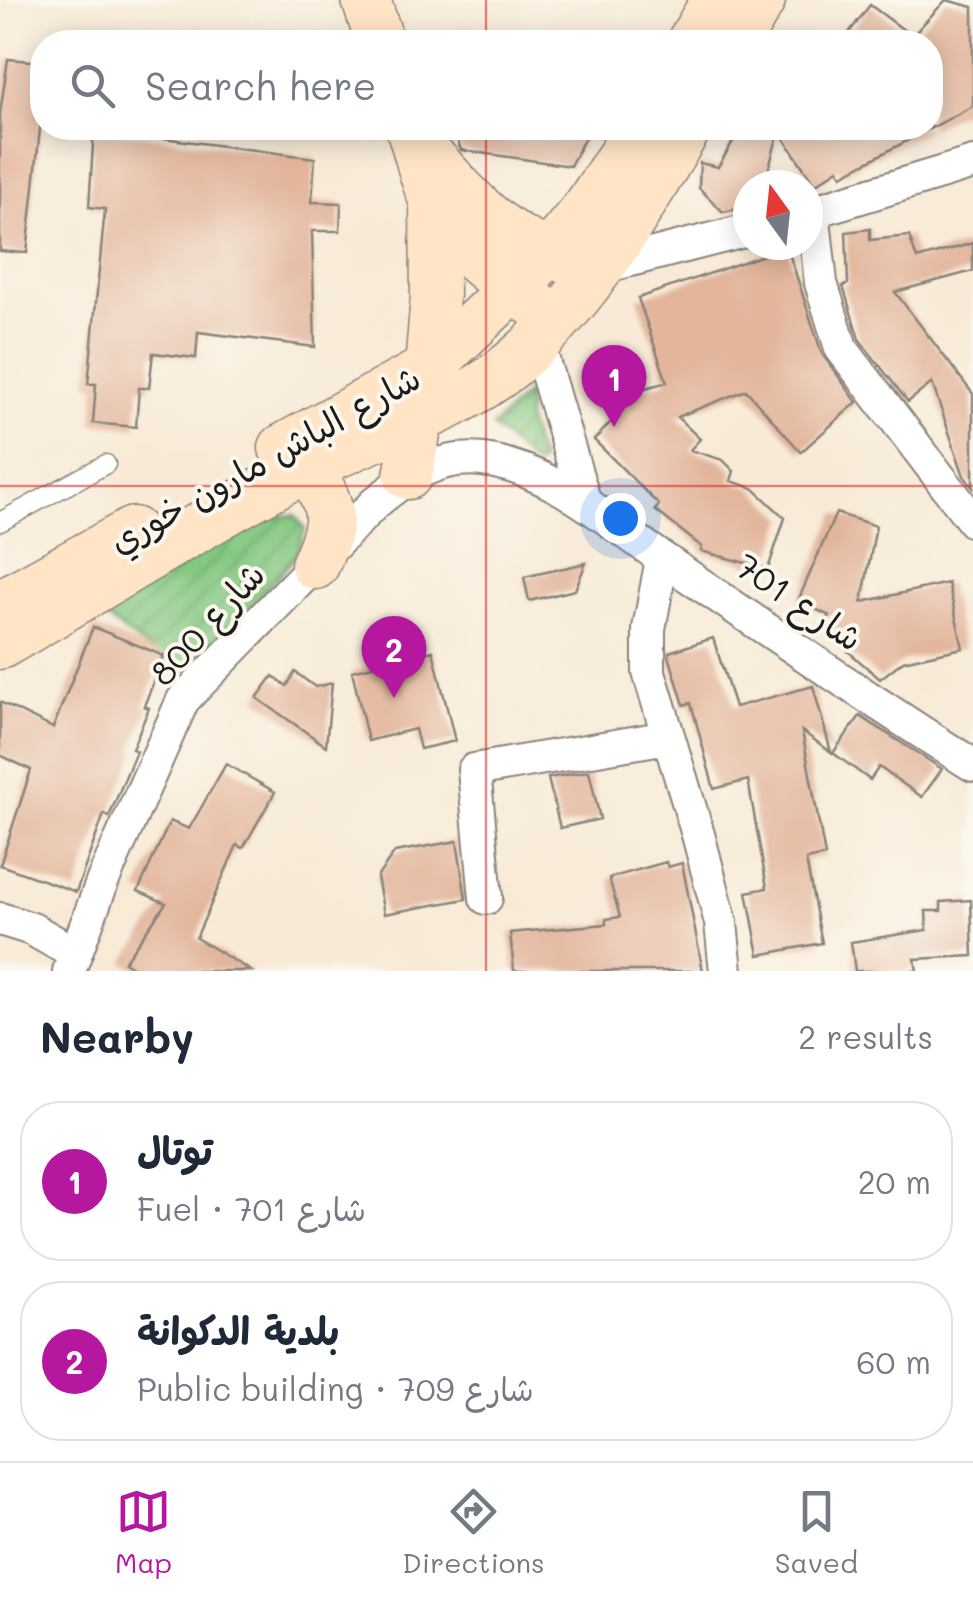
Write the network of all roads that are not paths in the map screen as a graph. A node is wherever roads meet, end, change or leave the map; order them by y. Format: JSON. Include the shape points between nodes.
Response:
{"nodes":[{"id":1,"x":366,"y":0,"type":"edge"},
{"id":2,"x":716,"y":0,"type":"edge"},
{"id":3,"x":760,"y":0,"type":"edge"},
{"id":4,"x":376,"y":30,"type":"edge"},
{"id":5,"x":698,"y":30,"type":"edge"},
{"id":6,"x":743,"y":30,"type":"edge"},
{"id":7,"x":414,"y":140,"type":"edge"},
{"id":8,"x":419,"y":140,"type":"edge"},
{"id":9,"x":632,"y":140,"type":"edge"},
{"id":10,"x":680,"y":140,"type":"edge"},
{"id":11,"x":973,"y":164,"type":"edge"},
{"id":12,"x":434,"y":203,"type":"junction"},
{"id":13,"x":823,"y":208,"type":"edge"},
{"id":14,"x":733,"y":234,"type":"edge"},
{"id":15,"x":548,"y":254,"type":"junction"},
{"id":16,"x":817,"y":260,"type":"edge"},
{"id":17,"x":598,"y":268,"type":"junction"},
{"id":18,"x":510,"y":287,"type":"junction"},
{"id":19,"x":548,"y":329,"type":"junction"},
{"id":20,"x":429,"y":368,"type":"junction"},
{"id":21,"x":417,"y":419,"type":"junction"},
{"id":22,"x":106,"y":464,"type":"dead end"},
{"id":23,"x":309,"y":467,"type":"junction"},
{"id":24,"x":408,"y":475,"type":"junction"},
{"id":25,"x":584,"y":500,"type":"junction"},
{"id":26,"x":973,"y":521,"type":"edge"},
{"id":27,"x":0,"y":522,"type":"edge"},
{"id":28,"x":662,"y":558,"type":"junction"},
{"id":29,"x":316,"y":565,"type":"junction"},
{"id":30,"x":0,"y":604,"type":"edge"},
{"id":31,"x":0,"y":644,"type":"edge"},
{"id":32,"x":668,"y":737,"type":"junction"},
{"id":33,"x":968,"y":754,"type":"edge"},
{"id":34,"x":486,"y":898,"type":"dead end"},
{"id":35,"x":0,"y":919,"type":"edge"},
{"id":36,"x":72,"y":962,"type":"edge"},
{"id":37,"x":726,"y":971,"type":"edge"}],
"edges":[{"from":1,"to":4,"type":"main road"},
{"from":2,"to":5,"type":"main road"},
{"from":3,"to":6,"type":"main road"},
{"from":7,"to":12,"type":"main road"},
{"from":8,"to":15,"type":"main road","via":[[488,220]]},
{"from":9,"to":15,"type":"main road","name":"شارع الباش مارون خوري"},
{"from":10,"to":17,"type":"main road"},
{"from":11,"to":13,"type":"street"},
{"from":12,"to":18,"type":"main road","via":[[472,256]]},
{"from":12,"to":20,"type":"main road"},
{"from":14,"to":17,"type":"street"},
{"from":15,"to":17,"type":"main road"},
{"from":15,"to":18,"type":"main road","name":"شارع الباش مارون خوري"},
{"from":16,"to":26,"type":"street","via":[[841,348]]},
{"from":17,"to":19,"type":"main road"},
{"from":18,"to":19,"type":"main road"},
{"from":18,"to":20,"type":"main road","name":"شارع الباش مارون خوري"},
{"from":19,"to":21,"type":"main road","via":[[489,383]]},
{"from":19,"to":25,"type":"street"},
{"from":20,"to":21,"type":"main road"},
{"from":20,"to":30,"type":"main road","name":"شارع الباش مارون خوري"},
{"from":21,"to":23,"type":"main road"},
{"from":21,"to":24,"type":"main road"},
{"from":22,"to":27,"type":"lane"},
{"from":23,"to":29,"type":"main road","via":[[330,503]]},
{"from":23,"to":31,"type":"main road"},
{"from":24,"to":25,"type":"street","name":"شارع 701","via":[[456,459],[487,460]]},
{"from":24,"to":29,"type":"street","name":"800 شارع"},
{"from":25,"to":28,"type":"street","name":"شارع 701"},
{"from":28,"to":32,"type":"street","via":[[649,672]]},
{"from":28,"to":33,"type":"street","name":"شارع 701"},
{"from":29,"to":36,"type":"street","name":"800 شارع","via":[[183,700]]},
{"from":32,"to":34,"type":"street","via":[[474,770]]},
{"from":32,"to":37,"type":"street","via":[[721,923]]},
{"from":35,"to":36,"type":"street","via":[[32,929]]}]}
